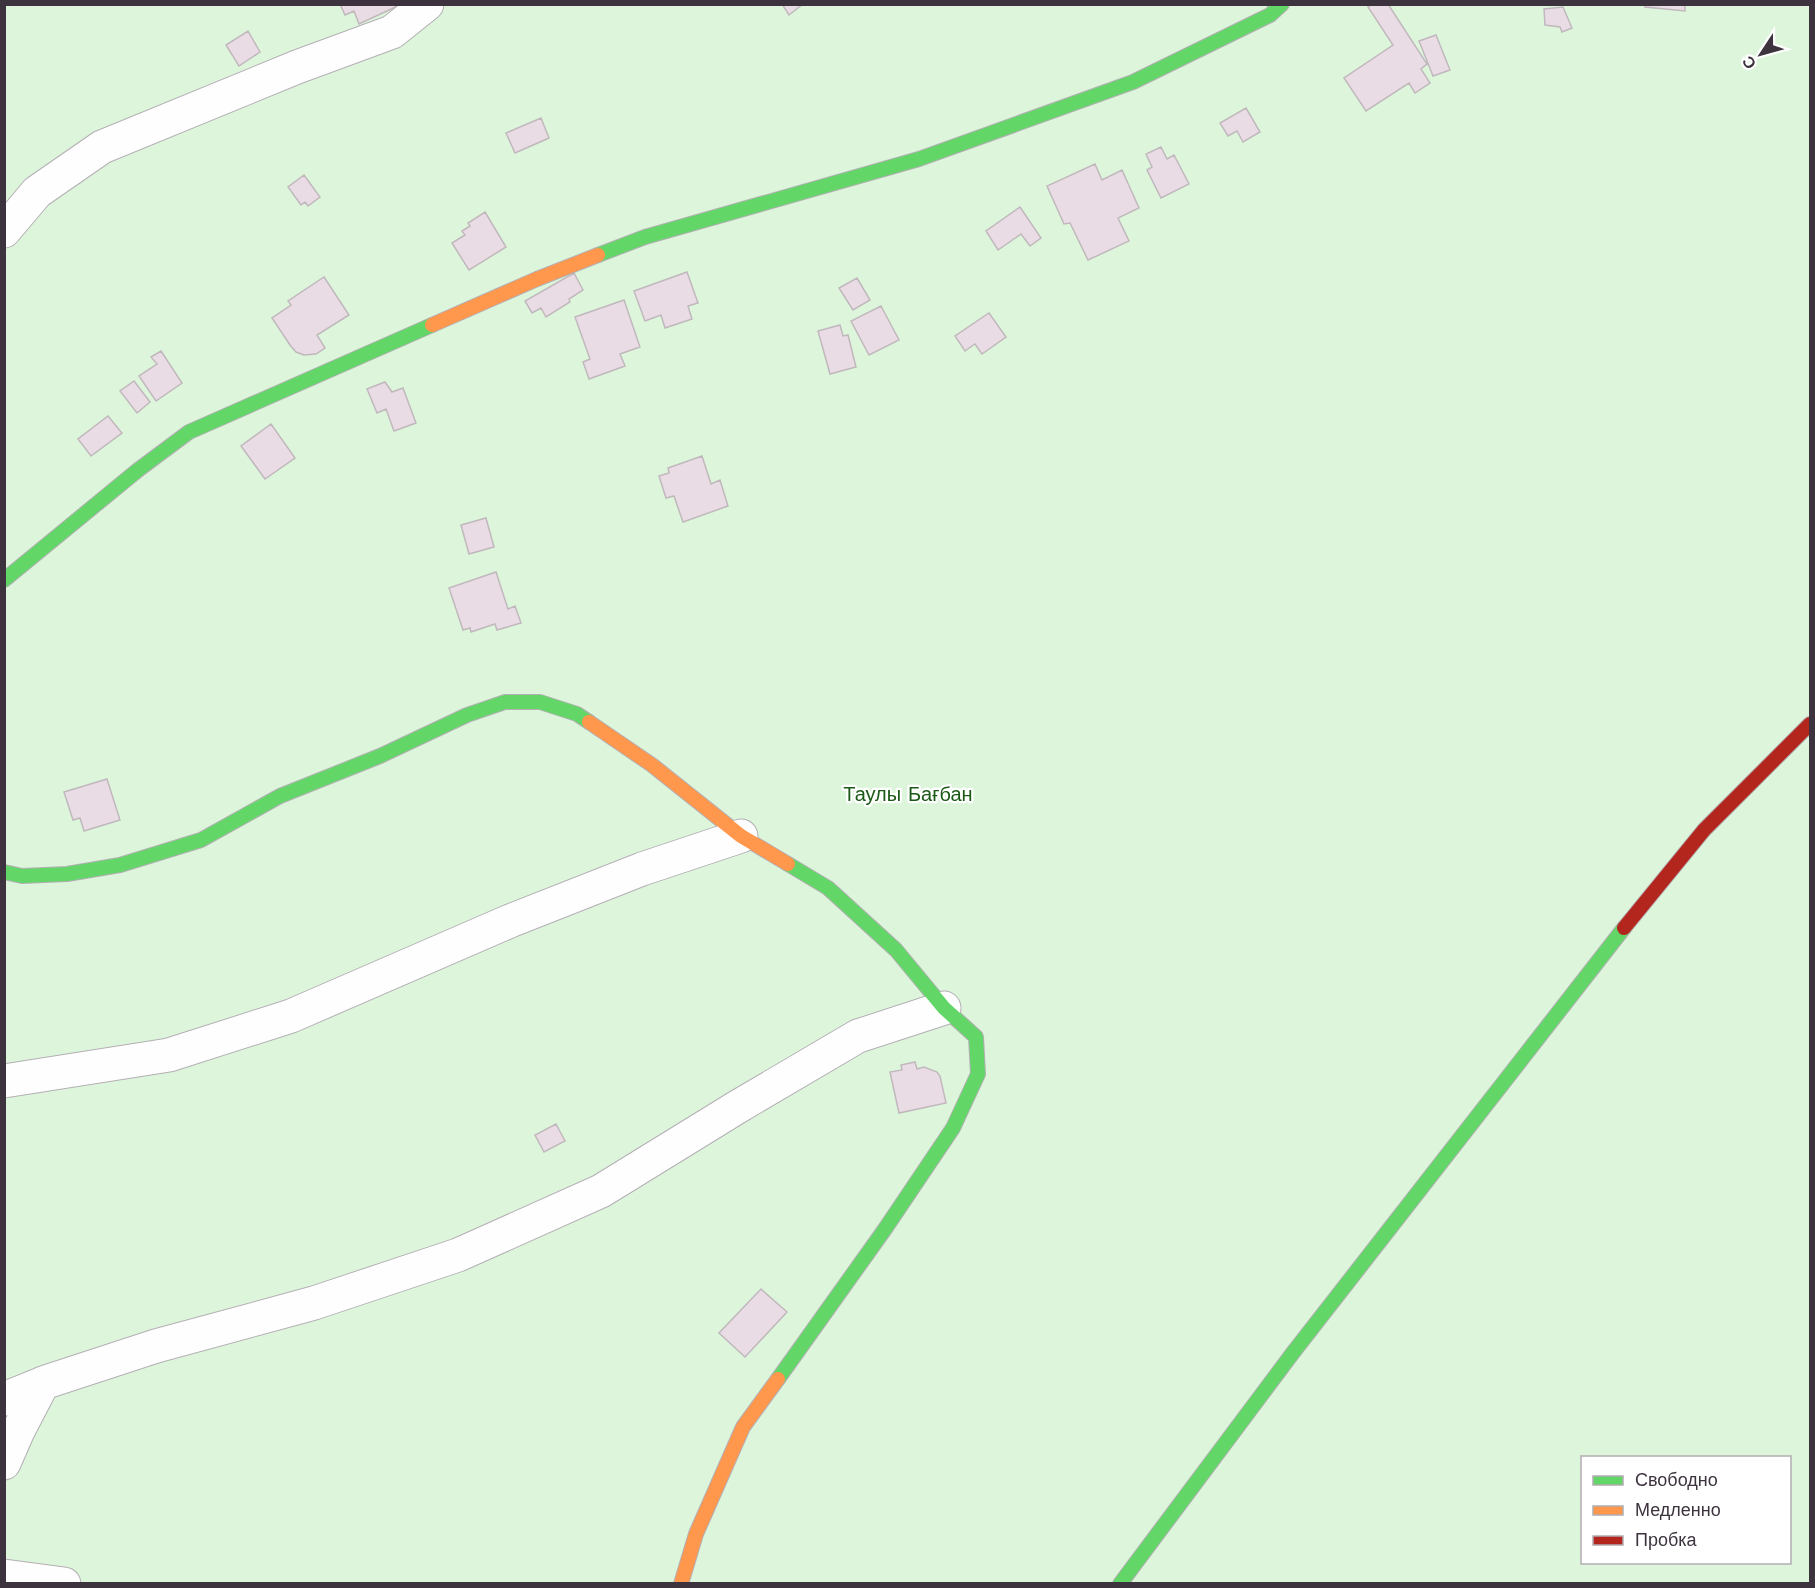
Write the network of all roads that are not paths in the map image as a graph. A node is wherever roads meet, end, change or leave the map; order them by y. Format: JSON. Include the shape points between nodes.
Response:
{"nodes":[{"id":1,"x":427,"y":4,"type":"edge"},
{"id":2,"x":1282,"y":4,"type":"edge"},
{"id":3,"x":4,"y":231,"type":"edge"},
{"id":4,"x":4,"y":580,"type":"edge"},
{"id":5,"x":1810,"y":724,"type":"edge"},
{"id":6,"x":741,"y":836,"type":"junction"},
{"id":7,"x":4,"y":872,"type":"edge"},
{"id":8,"x":944,"y":1008,"type":"junction"},
{"id":9,"x":4,"y":1081,"type":"edge"},
{"id":10,"x":43,"y":1383,"type":"junction"},
{"id":11,"x":4,"y":1400,"type":"edge"},
{"id":12,"x":4,"y":1463,"type":"edge"},
{"id":13,"x":6,"y":1575,"type":"edge"},
{"id":14,"x":64,"y":1584,"type":"edge"},
{"id":15,"x":681,"y":1584,"type":"edge"},
{"id":16,"x":1120,"y":1584,"type":"edge"}],
"edges":[{"from":1,"to":3,"type":"street","via":[[392,32],[102,147],[37,192]]},
{"from":2,"to":4,"type":"street","via":[[1270,15],[1133,82],[919,159],[645,237],[537,279],[189,432]]},
{"from":5,"to":16,"type":"street","via":[[1704,830],[1632,917],[1313,1326]]},
{"from":6,"to":7,"type":"street","via":[[652,765],[577,714],[540,702],[505,702],[280,796],[201,840],[120,864],[67,874],[22,876]]},
{"from":6,"to":8,"type":"street","via":[[828,888],[896,950]]},
{"from":6,"to":9,"type":"street","via":[[642,869],[510,921],[291,1016],[169,1055]]},
{"from":8,"to":10,"type":"street","via":[[858,1036],[601,1191],[458,1255],[314,1303],[156,1346]]},
{"from":8,"to":15,"type":"street","via":[[976,1037],[978,1074],[958,1118],[885,1229],[743,1427],[696,1534]]},
{"from":10,"to":11,"type":"street"},
{"from":10,"to":12,"type":"street"},
{"from":13,"to":14,"type":"street"}]}
